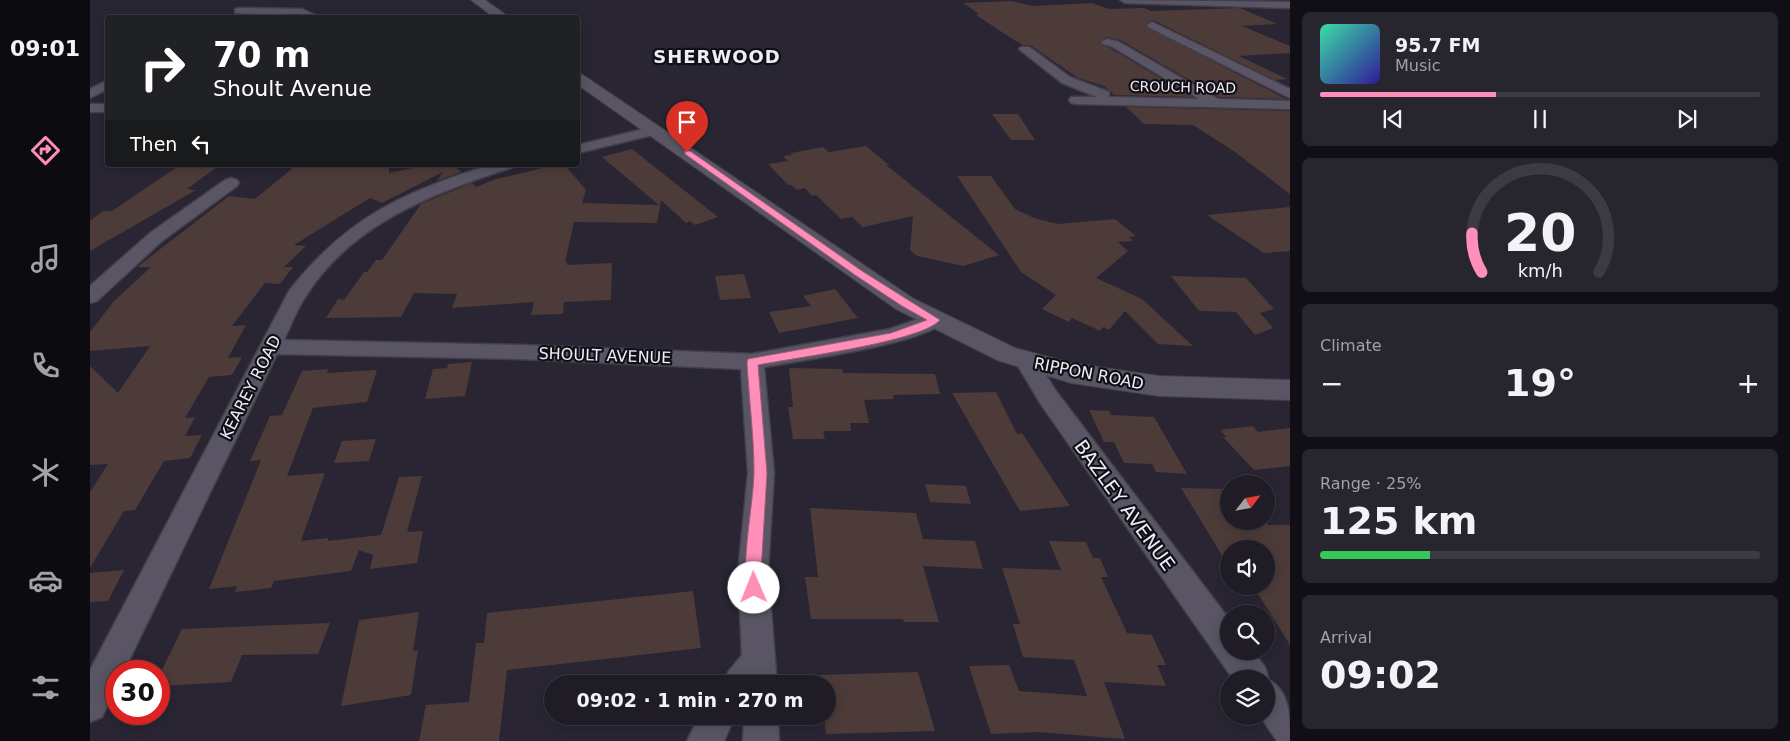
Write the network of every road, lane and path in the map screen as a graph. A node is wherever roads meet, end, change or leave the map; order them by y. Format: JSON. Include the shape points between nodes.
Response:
{"nodes":[{"id":1,"x":263,"y":0,"type":"edge"},
{"id":2,"x":477,"y":0,"type":"edge"},
{"id":3,"x":1126,"y":0,"type":"edge"},
{"id":4,"x":1290,"y":5,"type":"edge"},
{"id":5,"x":310,"y":15,"type":"edge"},
{"id":6,"x":500,"y":15,"type":"edge"},
{"id":7,"x":1152,"y":25,"type":"dead end"},
{"id":8,"x":1107,"y":42,"type":"dead end"},
{"id":9,"x":1025,"y":48,"type":"dead end"},
{"id":10,"x":580,"y":79,"type":"edge"},
{"id":11,"x":105,"y":86,"type":"edge"},
{"id":12,"x":90,"y":94,"type":"edge"},
{"id":13,"x":1290,"y":94,"type":"edge"},
{"id":14,"x":1076,"y":100,"type":"dead end"},
{"id":15,"x":1121,"y":102,"type":"junction"},
{"id":16,"x":1216,"y":104,"type":"junction"},
{"id":17,"x":1290,"y":105,"type":"edge"},
{"id":18,"x":90,"y":108,"type":"edge"},
{"id":19,"x":105,"y":108,"type":"edge"},
{"id":20,"x":656,"y":130,"type":"junction"},
{"id":21,"x":580,"y":149,"type":"edge"},
{"id":22,"x":500,"y":167,"type":"edge"},
{"id":23,"x":232,"y":184,"type":"dead end"},
{"id":24,"x":90,"y":297,"type":"edge"},
{"id":25,"x":935,"y":320,"type":"junction"},
{"id":26,"x":270,"y":347,"type":"junction"},
{"id":27,"x":1026,"y":361,"type":"junction"},
{"id":28,"x":752,"y":362,"type":"junction"},
{"id":29,"x":1290,"y":390,"type":"edge"},
{"id":30,"x":1220,"y":634,"type":"edge"},
{"id":31,"x":753,"y":675,"type":"edge"},
{"id":32,"x":90,"y":706,"type":"edge"},
{"id":33,"x":1275,"y":708,"type":"edge"},
{"id":34,"x":713,"y":725,"type":"edge"},
{"id":35,"x":761,"y":725,"type":"edge"},
{"id":36,"x":1290,"y":729,"type":"edge"},
{"id":37,"x":705,"y":741,"type":"edge"},
{"id":38,"x":761,"y":741,"type":"edge"}],
"edges":[{"from":1,"to":5,"type":"street","via":[[236,13],[302,12]]},
{"from":2,"to":6,"type":"street"},
{"from":3,"to":4,"type":"street"},
{"from":7,"to":13,"type":"street"},
{"from":8,"to":16,"type":"street"},
{"from":9,"to":15,"type":"street","via":[[1066,80]]},
{"from":10,"to":20,"type":"street","name":"RIPPON ROAD"},
{"from":11,"to":12,"type":"street"},
{"from":14,"to":15,"type":"street","name":"CROUCH ROAD"},
{"from":15,"to":16,"type":"street","name":"CROUCH ROAD"},
{"from":16,"to":17,"type":"street","name":"CROUCH ROAD"},
{"from":18,"to":19,"type":"street"},
{"from":20,"to":21,"type":"street"},
{"from":20,"to":25,"type":"street","name":"RIPPON ROAD","via":[[859,273]]},
{"from":22,"to":26,"type":"street","name":"KEAREY ROAD","via":[[410,199],[355,233],[326,258],[296,295]]},
{"from":23,"to":24,"type":"street","via":[[156,237]]},
{"from":25,"to":27,"type":"street","name":"RIPPON ROAD"},
{"from":25,"to":28,"type":"street","name":"SHOULT AVENUE","via":[[892,336]]},
{"from":26,"to":28,"type":"street","name":"SHOULT AVENUE","via":[[520,352]]},
{"from":26,"to":32,"type":"street","name":"KEAREY ROAD"},
{"from":27,"to":29,"type":"street","name":"RIPPON ROAD","via":[[1071,373],[1159,386]]},
{"from":27,"to":30,"type":"street","name":"BAZLEY AVENUE","via":[[1048,397]]},
{"from":28,"to":31,"type":"street","via":[[761,473],[753,572]]},
{"from":33,"to":36,"type":"street"},
{"from":34,"to":37,"type":"street"},
{"from":35,"to":38,"type":"street"}]}
